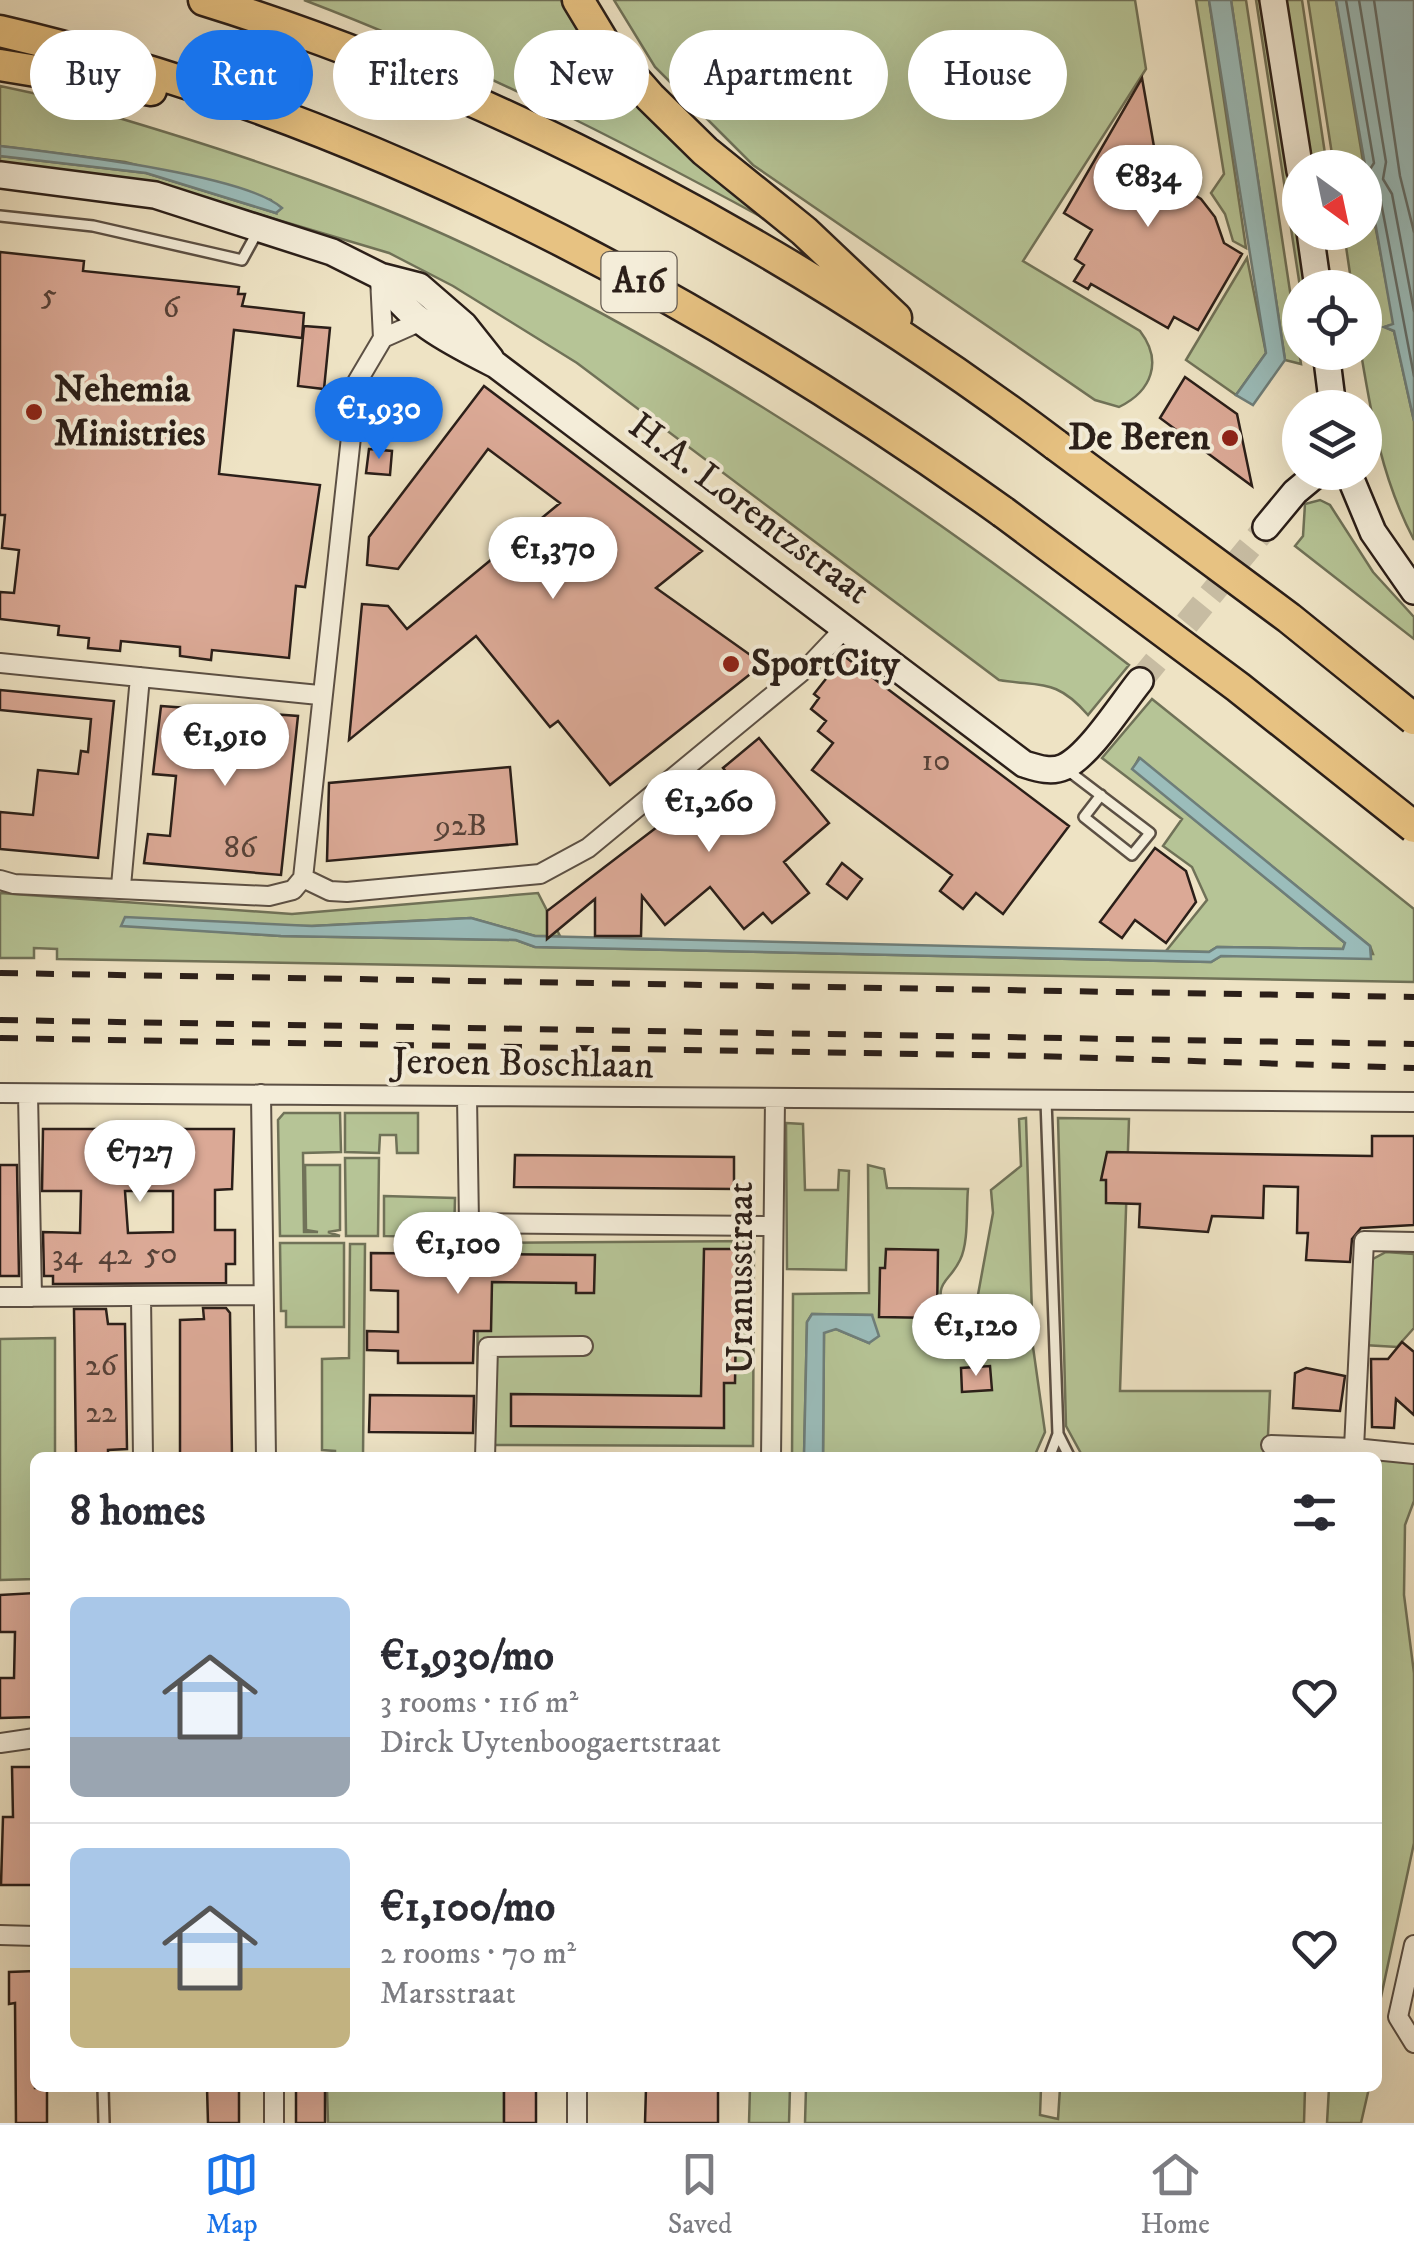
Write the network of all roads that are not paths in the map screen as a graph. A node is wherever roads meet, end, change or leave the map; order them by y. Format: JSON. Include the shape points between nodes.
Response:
{"nodes":[{"id":1,"x":204,"y":0,"type":"edge"},
{"id":2,"x":578,"y":0,"type":"edge"},
{"id":3,"x":1273,"y":0,"type":"edge"},
{"id":4,"x":0,"y":32,"type":"edge"},
{"id":5,"x":0,"y":66,"type":"edge"},
{"id":6,"x":176,"y":85,"type":"edge"},
{"id":7,"x":176,"y":94,"type":"edge"},
{"id":8,"x":284,"y":120,"type":"edge"},
{"id":9,"x":1297,"y":150,"type":"edge"},
{"id":10,"x":0,"y":175,"type":"edge"},
{"id":11,"x":0,"y":216,"type":"edge"},
{"id":12,"x":260,"y":228,"type":"junction"},
{"id":13,"x":380,"y":276,"type":"junction"},
{"id":14,"x":419,"y":322,"type":"junction"},
{"id":15,"x":382,"y":338,"type":"junction"},
{"id":16,"x":496,"y":365,"type":"junction"},
{"id":17,"x":945,"y":365,"type":"junction"},
{"id":18,"x":1297,"y":490,"type":"edge"},
{"id":19,"x":1356,"y":490,"type":"edge"},
{"id":20,"x":1266,"y":527,"type":"tunnel mouth"},
{"id":21,"x":1414,"y":591,"type":"edge"},
{"id":22,"x":845,"y":628,"type":"junction"},
{"id":23,"x":0,"y":663,"type":"edge"},
{"id":24,"x":140,"y":678,"type":"junction"},
{"id":25,"x":1140,"y":682,"type":"tunnel mouth"},
{"id":26,"x":319,"y":695,"type":"junction"},
{"id":27,"x":1414,"y":718,"type":"edge"},
{"id":28,"x":1064,"y":767,"type":"junction"},
{"id":29,"x":1101,"y":795,"type":"junction"},
{"id":30,"x":1414,"y":827,"type":"edge"},
{"id":31,"x":303,"y":878,"type":"junction"},
{"id":32,"x":0,"y":880,"type":"edge"},
{"id":33,"x":122,"y":886,"type":"junction"},
{"id":34,"x":0,"y":1094,"type":"edge"},
{"id":35,"x":28,"y":1094,"type":"junction"},
{"id":36,"x":260,"y":1094,"type":"junction"},
{"id":37,"x":468,"y":1097,"type":"junction"},
{"id":38,"x":775,"y":1098,"type":"junction"},
{"id":39,"x":1046,"y":1100,"type":"junction"},
{"id":40,"x":1414,"y":1102,"type":"edge"},
{"id":41,"x":773,"y":1226,"type":"junction"},
{"id":42,"x":1414,"y":1242,"type":"edge"},
{"id":43,"x":263,"y":1295,"type":"junction"},
{"id":44,"x":141,"y":1296,"type":"junction"},
{"id":45,"x":0,"y":1297,"type":"edge"},
{"id":46,"x":32,"y":1297,"type":"junction"},
{"id":47,"x":584,"y":1346,"type":"dead end"},
{"id":48,"x":1058,"y":1434,"type":"junction"},
{"id":49,"x":1271,"y":1445,"type":"dead end"},
{"id":50,"x":1354,"y":1448,"type":"junction"},
{"id":51,"x":143,"y":1452,"type":"edge"},
{"id":52,"x":266,"y":1452,"type":"edge"},
{"id":53,"x":485,"y":1452,"type":"edge"},
{"id":54,"x":772,"y":1452,"type":"edge"},
{"id":55,"x":1051,"y":1452,"type":"edge"},
{"id":56,"x":1067,"y":1452,"type":"edge"},
{"id":57,"x":1414,"y":1454,"type":"edge"},
{"id":58,"x":30,"y":1739,"type":"edge"},
{"id":59,"x":0,"y":1743,"type":"edge"},
{"id":60,"x":0,"y":1935,"type":"edge"},
{"id":61,"x":30,"y":1936,"type":"edge"},
{"id":62,"x":1414,"y":1945,"type":"edge"},
{"id":63,"x":1414,"y":2043,"type":"edge"},
{"id":64,"x":103,"y":2092,"type":"edge"},
{"id":65,"x":274,"y":2092,"type":"edge"},
{"id":66,"x":577,"y":2092,"type":"edge"},
{"id":67,"x":104,"y":2123,"type":"edge"},
{"id":68,"x":274,"y":2123,"type":"edge"},
{"id":69,"x":576,"y":2123,"type":"edge"}],
"edges":[{"from":1,"to":17,"type":"highway","number":"A16","via":[[390,66],[530,130],[694,212]]},
{"from":2,"to":17,"type":"highway","number":"A16","via":[[607,48],[650,97]]},
{"from":3,"to":9,"type":"street"},
{"from":4,"to":6,"type":"highway","number":"A16"},
{"from":5,"to":7,"type":"highway","number":"A16"},
{"from":8,"to":30,"type":"highway","number":"A16","bridge":true,"via":[[548,233],[761,351],[1003,512]]},
{"from":10,"to":12,"type":"street","name":"H.A. Lorentzstraat","via":[[125,189]]},
{"from":11,"to":12,"type":"lane","via":[[93,226],[242,260]]},
{"from":12,"to":13,"type":"street","name":"H.A. Lorentzstraat"},
{"from":13,"to":14,"type":"street","name":"H.A. Lorentzstraat"},
{"from":13,"to":15,"type":"street"},
{"from":13,"to":16,"type":"street","name":"H.A. Lorentzstraat","via":[[419,286],[476,336]]},
{"from":14,"to":15,"type":"street"},
{"from":14,"to":16,"type":"street","name":"H.A. Lorentzstraat"},
{"from":15,"to":26,"type":"street","via":[[360,370],[354,396]]},
{"from":16,"to":22,"type":"street","name":"H.A. Lorentzstraat"},
{"from":17,"to":27,"type":"highway","number":"A16","bridge":true},
{"from":18,"to":20,"type":"street"},
{"from":19,"to":21,"type":"street","via":[[1373,532]]},
{"from":22,"to":28,"type":"street","name":"H.A. Lorentzstraat","via":[[1024,764]]},
{"from":22,"to":31,"type":"street","via":[[810,664],[554,871],[347,892]]},
{"from":23,"to":24,"type":"street"},
{"from":24,"to":26,"type":"street"},
{"from":24,"to":33,"type":"street"},
{"from":25,"to":28,"type":"street"},
{"from":26,"to":31,"type":"street"},
{"from":28,"to":29,"type":"lane"},
{"from":29,"to":29,"type":"lane","via":[[1150,834],[1132,855],[1084,816]]},
{"from":31,"to":33,"type":"street","via":[[293,890],[269,896]]},
{"from":32,"to":33,"type":"street"},
{"from":34,"to":35,"type":"street","name":"Jeroen Boschlaan"},
{"from":35,"to":36,"type":"street","name":"Jeroen Boschlaan"},
{"from":35,"to":46,"type":"street"},
{"from":36,"to":37,"type":"street","name":"Jeroen Boschlaan"},
{"from":36,"to":43,"type":"street"},
{"from":37,"to":38,"type":"street","name":"Jeroen Boschlaan"},
{"from":37,"to":41,"type":"street","via":[[469,1223]]},
{"from":38,"to":39,"type":"street","name":"Jeroen Boschlaan"},
{"from":38,"to":41,"type":"street","name":"Uranusstraat"},
{"from":39,"to":40,"type":"street","name":"Jeroen Boschlaan"},
{"from":39,"to":48,"type":"lane"},
{"from":41,"to":54,"type":"street","name":"Uranusstraat"},
{"from":42,"to":50,"type":"street","via":[[1364,1241]]},
{"from":43,"to":44,"type":"street"},
{"from":43,"to":52,"type":"street"},
{"from":44,"to":46,"type":"street"},
{"from":44,"to":51,"type":"street"},
{"from":45,"to":46,"type":"street"},
{"from":47,"to":53,"type":"street","via":[[488,1347]]},
{"from":48,"to":55,"type":"lane"},
{"from":48,"to":56,"type":"lane"},
{"from":49,"to":50,"type":"street"},
{"from":50,"to":57,"type":"street"},
{"from":58,"to":59,"type":"street"},
{"from":60,"to":61,"type":"street"},
{"from":62,"to":63,"type":"street","via":[[1398,2017]]},
{"from":64,"to":67,"type":"lane"},
{"from":65,"to":68,"type":"street"},
{"from":66,"to":69,"type":"street"}]}
